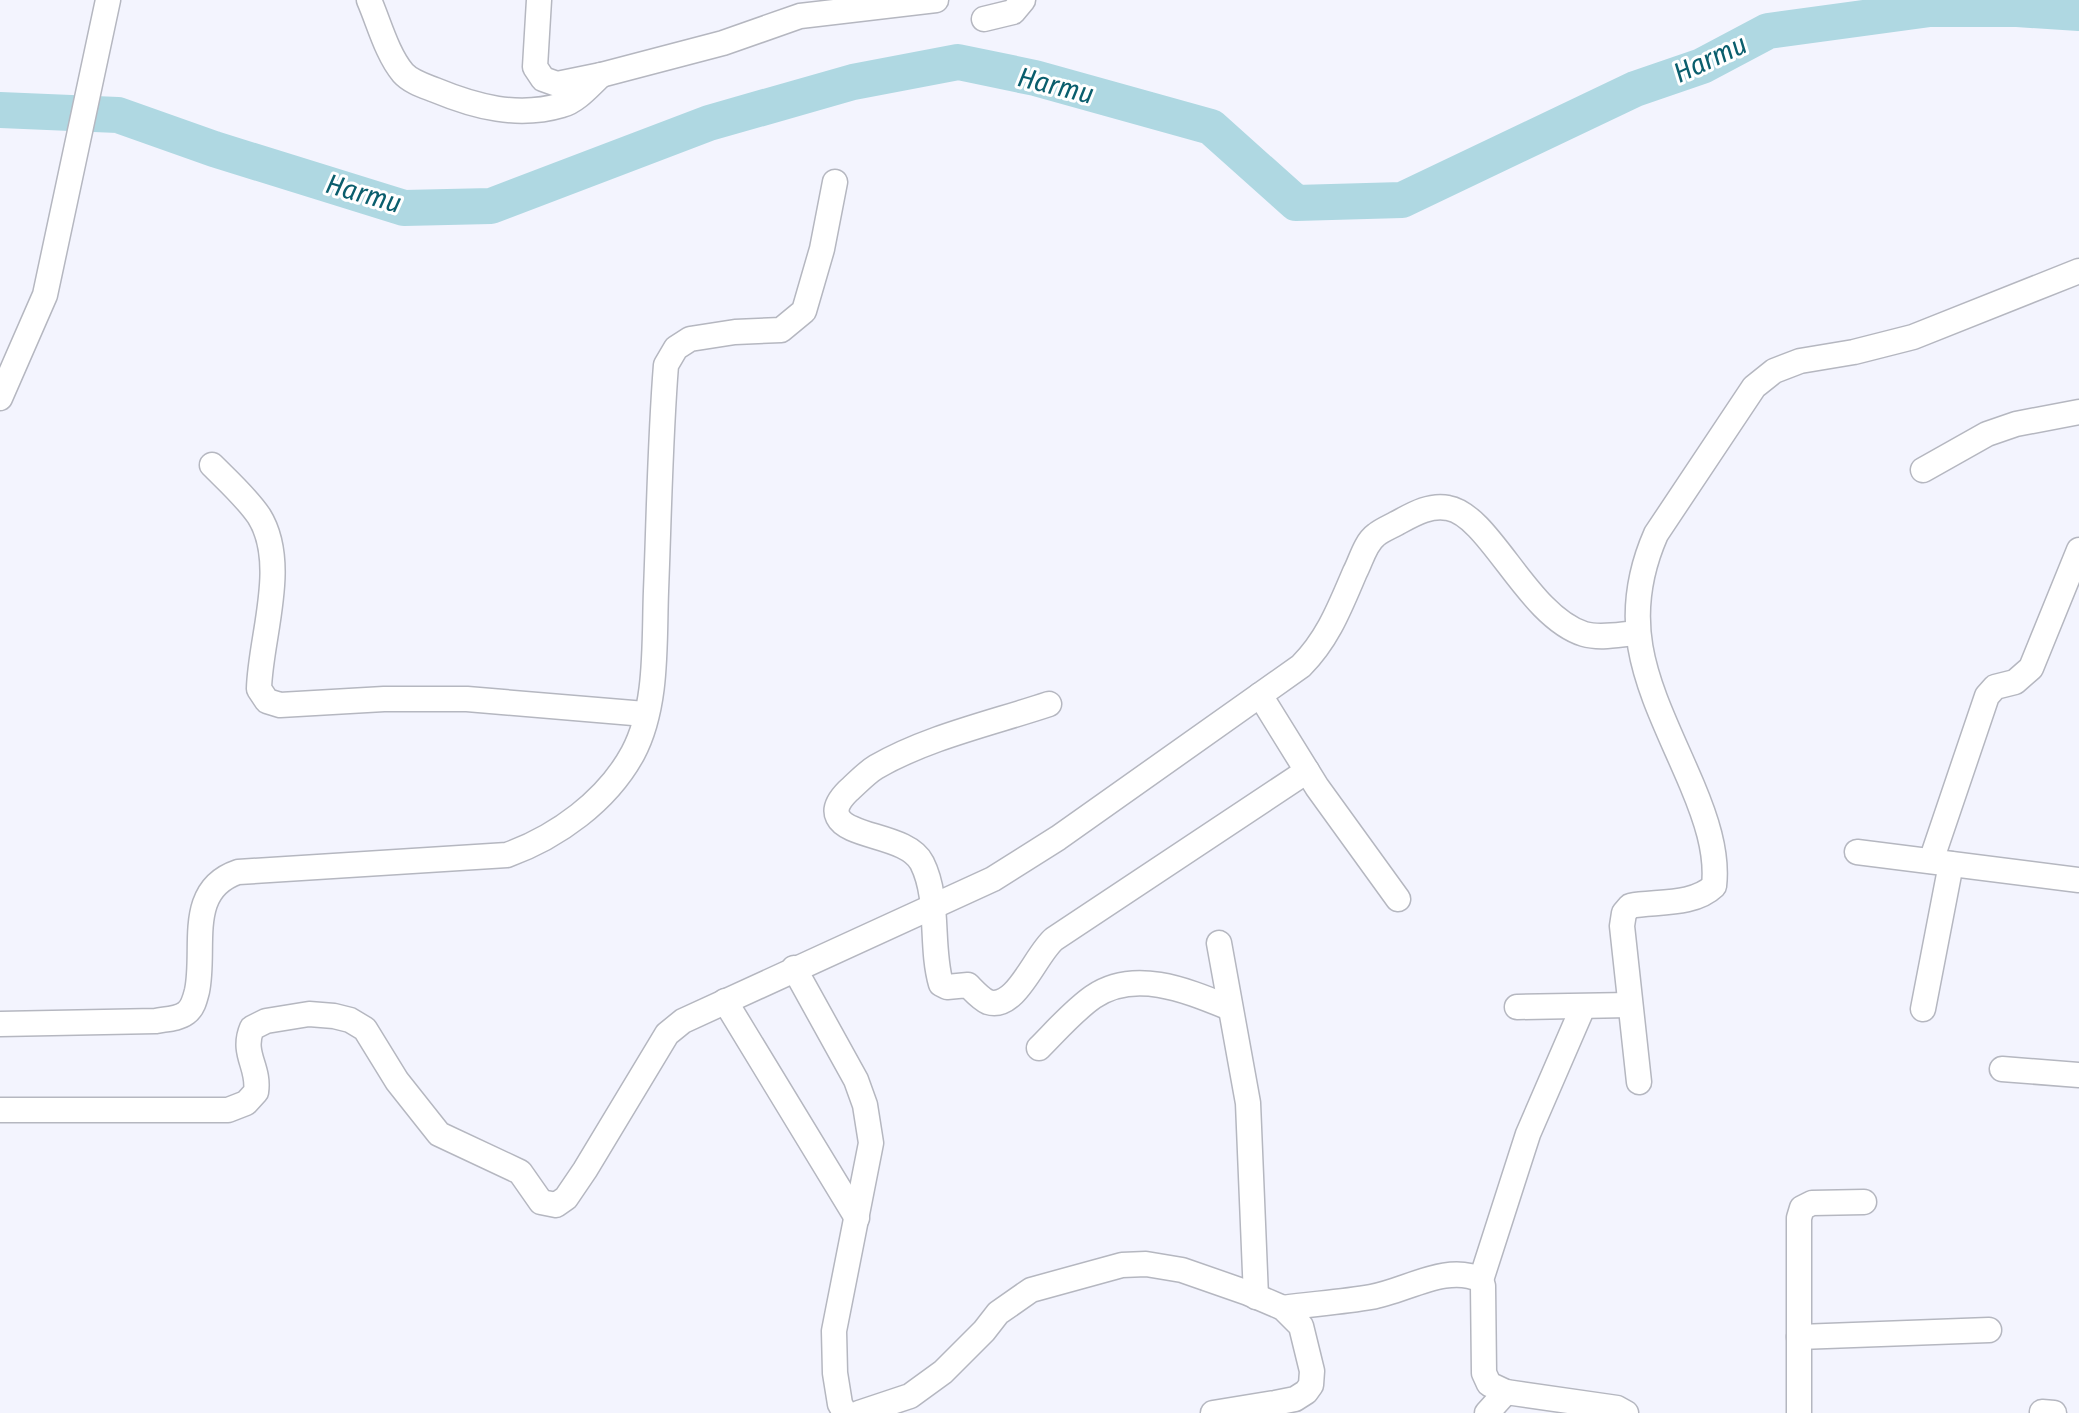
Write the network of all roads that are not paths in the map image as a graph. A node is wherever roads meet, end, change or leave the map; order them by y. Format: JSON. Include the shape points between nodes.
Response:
{"nodes":[{"id":1,"x":108,"y":0,"type":"edge"},
{"id":2,"x":369,"y":0,"type":"edge"},
{"id":3,"x":539,"y":0,"type":"edge"},
{"id":4,"x":936,"y":0,"type":"edge"},
{"id":5,"x":1023,"y":0,"type":"edge"},
{"id":6,"x":984,"y":19,"type":"dead end"},
{"id":7,"x":601,"y":75,"type":"junction"},
{"id":8,"x":835,"y":182,"type":"dead end"},
{"id":9,"x":2079,"y":271,"type":"edge"},
{"id":10,"x":0,"y":398,"type":"edge"},
{"id":11,"x":2079,"y":412,"type":"edge"},
{"id":12,"x":212,"y":465,"type":"dead end"},
{"id":13,"x":1923,"y":470,"type":"dead end"},
{"id":14,"x":2079,"y":550,"type":"edge"},
{"id":15,"x":1638,"y":633,"type":"junction"},
{"id":16,"x":1260,"y":695,"type":"junction"},
{"id":17,"x":1049,"y":704,"type":"dead end"},
{"id":18,"x":645,"y":714,"type":"junction"},
{"id":19,"x":1307,"y":771,"type":"junction"},
{"id":20,"x":1857,"y":852,"type":"dead end"},
{"id":21,"x":1941,"y":862,"type":"junction"},
{"id":22,"x":2079,"y":880,"type":"edge"},
{"id":23,"x":1398,"y":899,"type":"dead end"},
{"id":24,"x":932,"y":907,"type":"junction"},
{"id":25,"x":1219,"y":943,"type":"dead end"},
{"id":26,"x":794,"y":968,"type":"junction"},
{"id":27,"x":725,"y":1001,"type":"junction"},
{"id":28,"x":1630,"y":1005,"type":"junction"},
{"id":29,"x":1517,"y":1007,"type":"dead end"},
{"id":30,"x":1583,"y":1007,"type":"junction"},
{"id":31,"x":1230,"y":1008,"type":"junction"},
{"id":32,"x":1923,"y":1009,"type":"dead end"},
{"id":33,"x":0,"y":1024,"type":"edge"},
{"id":34,"x":1039,"y":1048,"type":"dead end"},
{"id":35,"x":2002,"y":1069,"type":"dead end"},
{"id":36,"x":2079,"y":1075,"type":"edge"},
{"id":37,"x":1639,"y":1082,"type":"dead end"},
{"id":38,"x":0,"y":1110,"type":"edge"},
{"id":39,"x":1864,"y":1202,"type":"dead end"},
{"id":40,"x":857,"y":1218,"type":"junction"},
{"id":41,"x":1481,"y":1280,"type":"junction"},
{"id":42,"x":1256,"y":1297,"type":"junction"},
{"id":43,"x":1283,"y":1308,"type":"junction"},
{"id":44,"x":1989,"y":1330,"type":"dead end"},
{"id":45,"x":1799,"y":1337,"type":"junction"},
{"id":46,"x":1506,"y":1392,"type":"junction"},
{"id":47,"x":1554,"y":1406,"type":"edge"},
{"id":48,"x":845,"y":1413,"type":"edge"},
{"id":49,"x":859,"y":1413,"type":"edge"},
{"id":50,"x":1213,"y":1413,"type":"edge"},
{"id":51,"x":1487,"y":1413,"type":"edge"},
{"id":52,"x":1626,"y":1413,"type":"edge"},
{"id":53,"x":1799,"y":1413,"type":"edge"}],
"edges":[{"from":1,"to":10,"type":"street","via":[[45,295]]},
{"from":2,"to":7,"type":"street","via":[[404,74],[465,102],[497,110],[562,106]]},
{"from":3,"to":7,"type":"street","via":[[538,75],[557,84]]},
{"from":4,"to":7,"type":"street","via":[[800,16]]},
{"from":5,"to":6,"type":"street","via":[[1013,12]]},
{"from":8,"to":18,"type":"street","via":[[804,311],[781,330],[690,339],[676,348],[666,365],[652,691]]},
{"from":9,"to":15,"type":"street","via":[[1913,337],[1800,361],[1774,371],[1754,387],[1656,534],[1640,580]]},
{"from":11,"to":13,"type":"street","via":[[1987,434]]},
{"from":12,"to":18,"type":"street","via":[[254,511],[267,534],[272,588],[259,689],[267,701],[280,705],[467,699]]},
{"from":14,"to":21,"type":"street","via":[[2031,668],[1987,696]]},
{"from":15,"to":16,"type":"street","via":[[1585,635],[1566,625],[1518,580],[1463,512],[1428,509],[1376,534],[1319,649]]},
{"from":15,"to":28,"type":"street","via":[[1643,668],[1698,801],[1716,872],[1706,894],[1630,906],[1624,913]]},
{"from":16,"to":19,"type":"street"},
{"from":16,"to":24,"type":"street","via":[[1058,838],[993,879]]},
{"from":17,"to":24,"type":"street","via":[[912,749],[873,768],[841,799],[837,814],[844,824],[885,838],[919,858]]},
{"from":18,"to":33,"type":"street","via":[[634,750],[616,781],[534,846],[484,858],[238,872],[221,879],[206,897],[200,977],[186,1013],[156,1021]]},
{"from":19,"to":23,"type":"street"},
{"from":19,"to":24,"type":"street","via":[[1054,939],[1020,987],[1003,1000],[986,1001],[968,985],[941,984]]},
{"from":20,"to":21,"type":"street"},
{"from":21,"to":22,"type":"street"},
{"from":21,"to":32,"type":"street"},
{"from":24,"to":26,"type":"street"},
{"from":25,"to":31,"type":"street"},
{"from":26,"to":27,"type":"street"},
{"from":26,"to":40,"type":"street","via":[[865,1105],[871,1143]]},
{"from":27,"to":38,"type":"street","via":[[667,1034],[585,1170],[566,1198],[553,1205],[541,1202],[520,1172],[439,1134],[365,1029],[334,1016],[309,1014],[252,1028],[247,1046],[256,1092],[228,1110]]},
{"from":27,"to":40,"type":"street"},
{"from":28,"to":30,"type":"street"},
{"from":28,"to":37,"type":"street"},
{"from":29,"to":30,"type":"street"},
{"from":30,"to":41,"type":"street","via":[[1528,1134]]},
{"from":31,"to":34,"type":"street","via":[[1194,994],[1128,983],[1094,996]]},
{"from":31,"to":42,"type":"street","via":[[1248,1103]]},
{"from":35,"to":36,"type":"street"},
{"from":39,"to":45,"type":"street","via":[[1812,1203],[1802,1208]]},
{"from":40,"to":48,"type":"street","via":[[834,1331],[835,1373]]},
{"from":41,"to":43,"type":"street","via":[[1447,1275],[1371,1297]]},
{"from":41,"to":46,"type":"street","via":[[1484,1373],[1489,1384]]},
{"from":42,"to":43,"type":"street"},
{"from":42,"to":49,"type":"street","via":[[1182,1270],[1146,1264],[1122,1265],[1031,1290],[998,1313],[943,1372],[910,1396]]},
{"from":43,"to":50,"type":"street","via":[[1301,1326],[1311,1385],[1295,1399]]},
{"from":44,"to":45,"type":"street"},
{"from":45,"to":53,"type":"street"},
{"from":46,"to":47,"type":"street"},
{"from":46,"to":51,"type":"street"},
{"from":47,"to":52,"type":"street","via":[[1617,1408]]}]}
